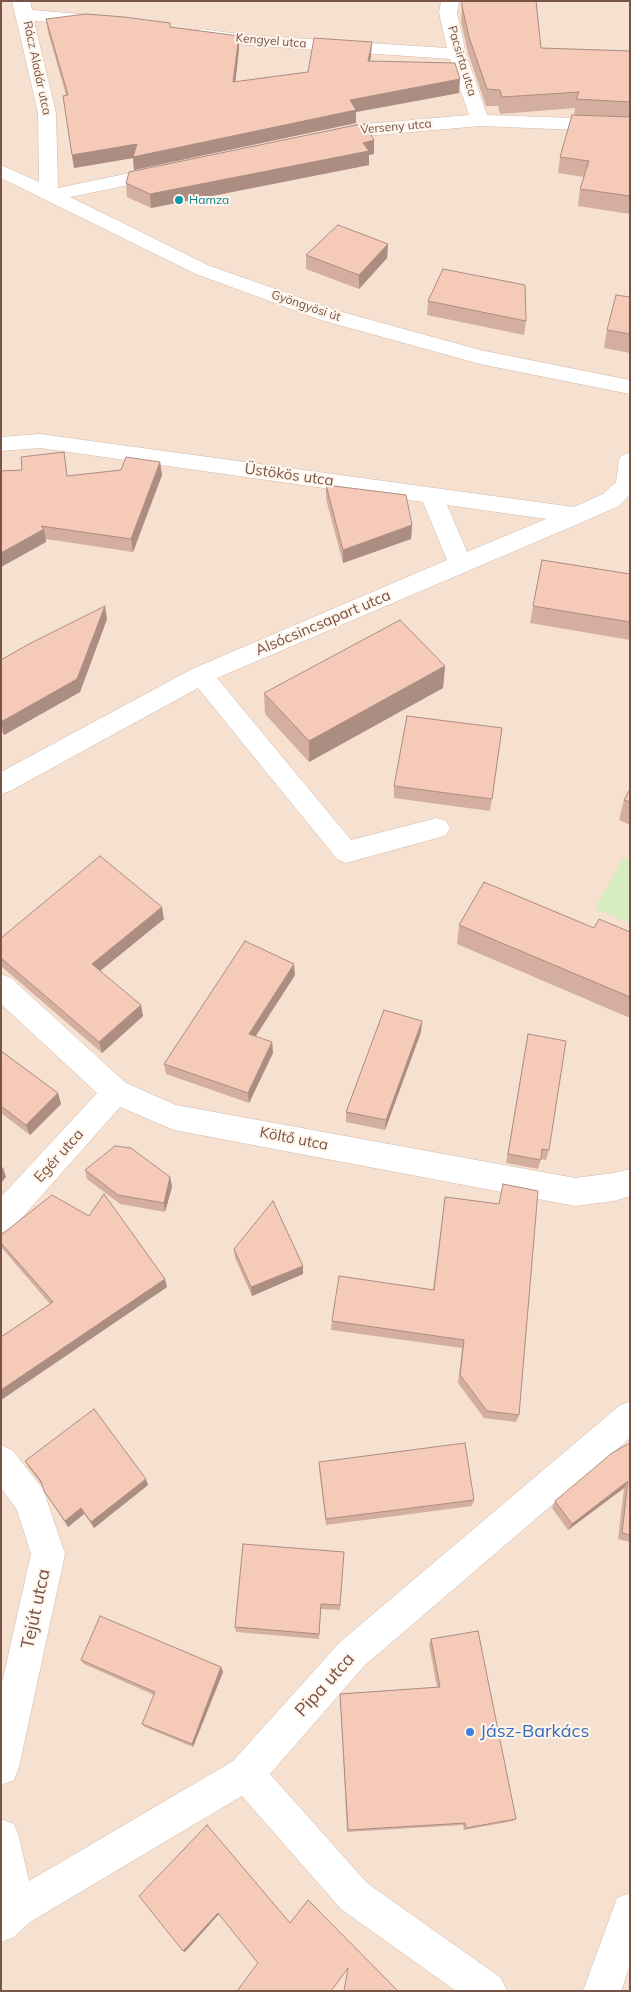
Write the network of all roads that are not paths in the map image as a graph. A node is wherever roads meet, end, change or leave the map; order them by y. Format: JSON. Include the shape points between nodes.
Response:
{"nodes":[{"id":1,"x":450,"y":1,"type":"edge"},
{"id":2,"x":23,"y":8,"type":"edge"},
{"id":3,"x":105,"y":21,"type":"edge"},
{"id":4,"x":181,"y":31,"type":"edge"},
{"id":5,"x":457,"y":54,"type":"junction"},
{"id":6,"x":480,"y":120,"type":"junction"},
{"id":7,"x":630,"y":126,"type":"edge"},
{"id":8,"x":317,"y":139,"type":"edge"},
{"id":9,"x":183,"y":167,"type":"edge"},
{"id":10,"x":1,"y":171,"type":"edge"},
{"id":11,"x":49,"y":196,"type":"junction"},
{"id":12,"x":630,"y":387,"type":"edge"},
{"id":13,"x":1,"y":444,"type":"edge"},
{"id":14,"x":630,"y":460,"type":"edge"},
{"id":15,"x":431,"y":494,"type":"junction"},
{"id":16,"x":577,"y":515,"type":"junction"},
{"id":17,"x":460,"y":563,"type":"junction"},
{"id":18,"x":201,"y":675,"type":"junction"},
{"id":19,"x":1,"y":784,"type":"edge"},
{"id":20,"x":437,"y":828,"type":"dead end"},
{"id":21,"x":1,"y":986,"type":"edge"},
{"id":22,"x":116,"y":1092,"type":"junction"},
{"id":23,"x":630,"y":1182,"type":"edge"},
{"id":24,"x":1,"y":1219,"type":"edge"},
{"id":25,"x":630,"y":1417,"type":"edge"},
{"id":26,"x":1,"y":1461,"type":"edge"},
{"id":27,"x":1,"y":1767,"type":"edge"},
{"id":28,"x":246,"y":1774,"type":"junction"},
{"id":29,"x":1,"y":1837,"type":"edge"},
{"id":30,"x":630,"y":1911,"type":"edge"},
{"id":31,"x":9,"y":1917,"type":"edge"},
{"id":32,"x":488,"y":1991,"type":"edge"},
{"id":33,"x":602,"y":1991,"type":"edge"}],
"edges":[{"from":1,"to":5,"type":"street","name":"Pacsirta utca","via":[[448,13]]},
{"from":2,"to":3,"type":"street"},
{"from":2,"to":11,"type":"street","name":"Rácz Aladár utca","via":[[47,113]]},
{"from":4,"to":5,"type":"street","name":"Kengyel utca","via":[[247,40]]},
{"from":5,"to":6,"type":"street","name":"Pacsirta utca"},
{"from":6,"to":7,"type":"street","name":"Verseny utca"},
{"from":6,"to":8,"type":"street","name":"Verseny utca","via":[[356,131]]},
{"from":9,"to":11,"type":"street"},
{"from":10,"to":11,"type":"street","name":"Gyöngyösi út"},
{"from":11,"to":12,"type":"street","name":"Gyöngyösi út","via":[[203,270],[328,315],[480,356]]},
{"from":13,"to":15,"type":"street","name":"Üstökös utca","via":[[40,441]]},
{"from":14,"to":16,"type":"street","name":"Alsócsincsapart utca","via":[[626,485],[611,500]]},
{"from":15,"to":16,"type":"street","name":"Üstökös utca"},
{"from":15,"to":17,"type":"street"},
{"from":16,"to":17,"type":"street","name":"Alsócsincsapart utca"},
{"from":17,"to":18,"type":"street","name":"Alsócsincsapart utca"},
{"from":18,"to":19,"type":"street","name":"Alsócsincsapart utca"},
{"from":18,"to":20,"type":"street","via":[[346,852]]},
{"from":21,"to":22,"type":"street","name":"Költő utca"},
{"from":22,"to":23,"type":"street","name":"Költő utca","via":[[174,1117],[575,1192],[614,1188]]},
{"from":22,"to":24,"type":"street","name":"Egér utca"},
{"from":25,"to":28,"type":"street","name":"Pipa utca","via":[[352,1654]]},
{"from":26,"to":27,"type":"street","name":"Tejút utca","via":[[32,1501],[48,1554]]},
{"from":28,"to":31,"type":"street","name":"Pipa utca"},
{"from":28,"to":32,"type":"street","via":[[354,1896]]},
{"from":29,"to":31,"type":"street"},
{"from":30,"to":33,"type":"street"}]}
